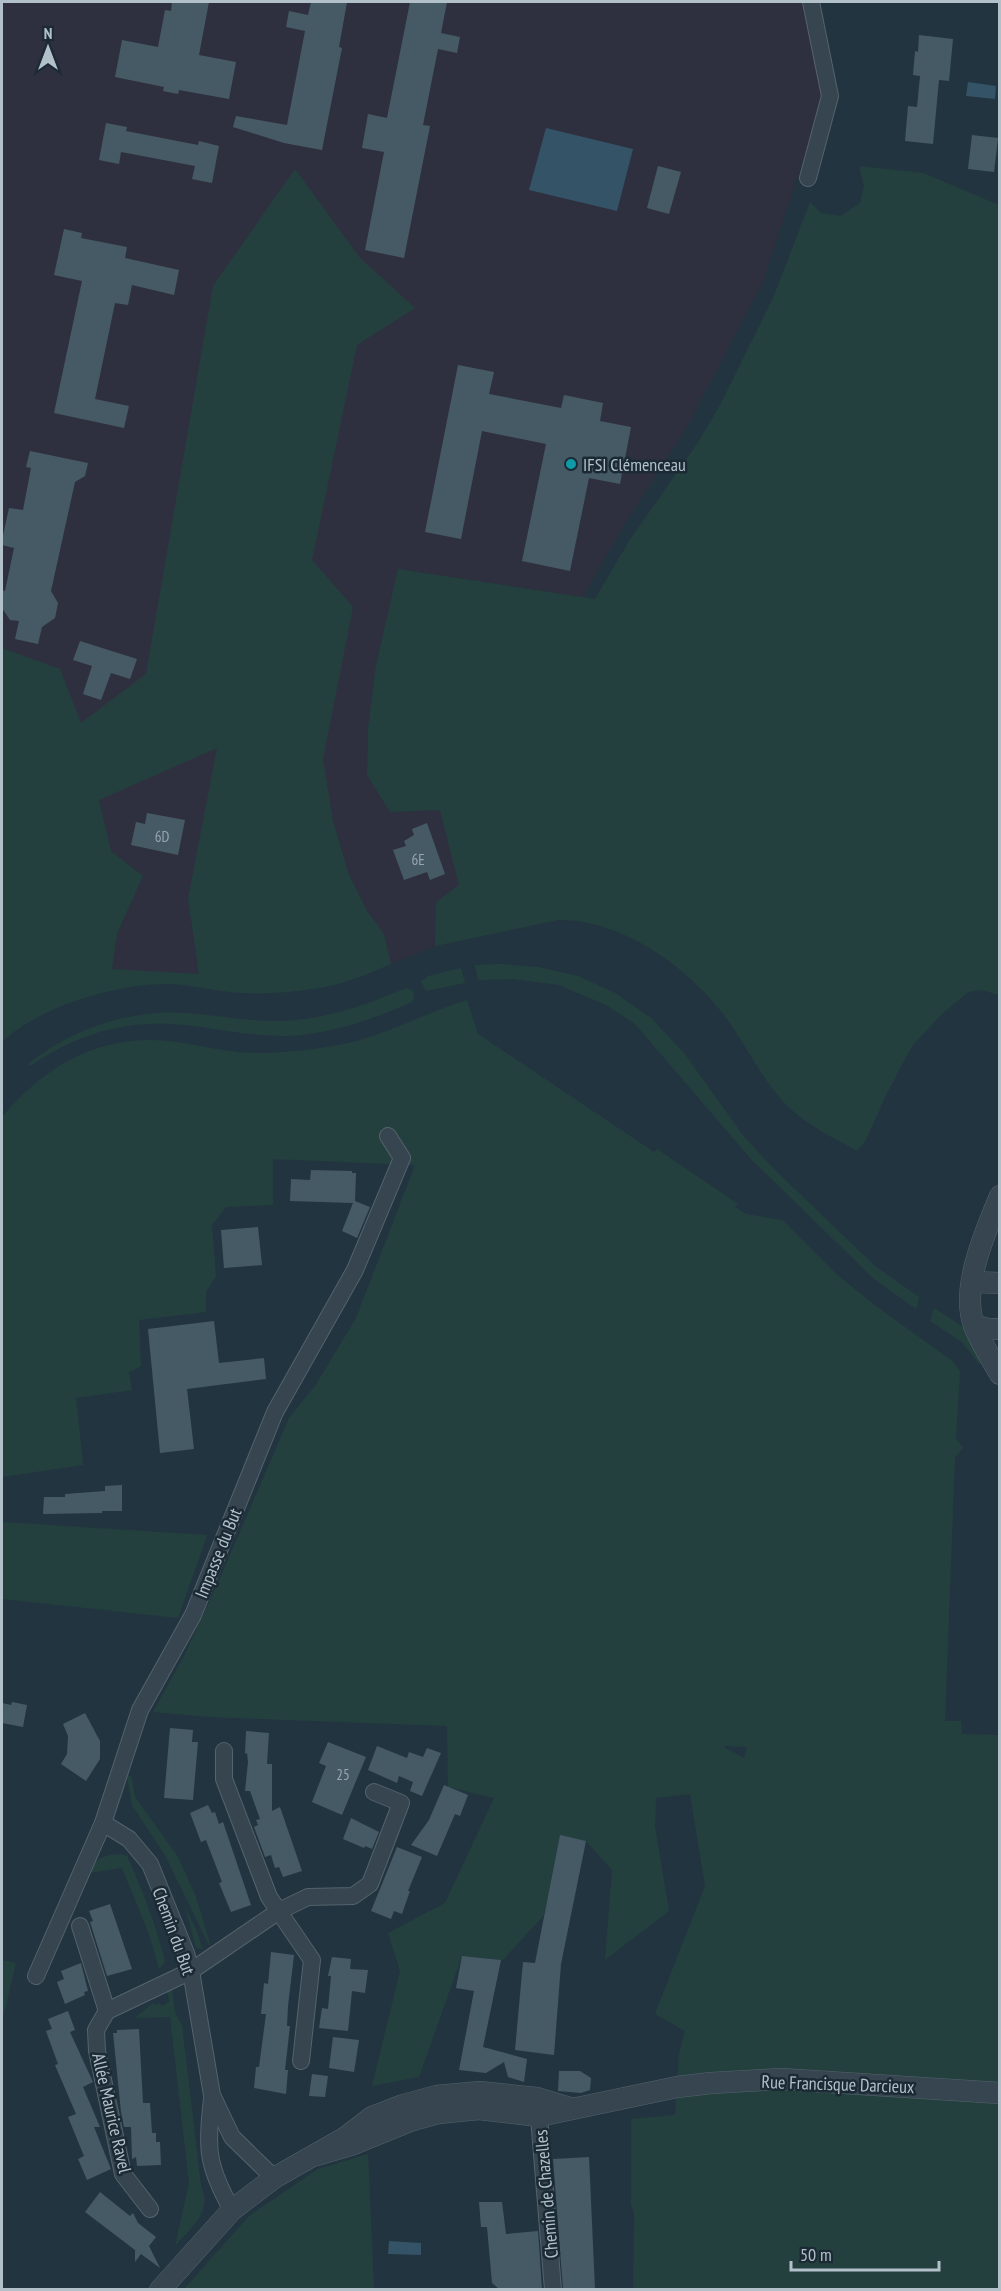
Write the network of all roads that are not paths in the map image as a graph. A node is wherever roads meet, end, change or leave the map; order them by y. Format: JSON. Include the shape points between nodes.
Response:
{"nodes":[{"id":1,"x":811,"y":2,"type":"edge"},
{"id":2,"x":808,"y":178,"type":"dead end"},
{"id":3,"x":388,"y":1136,"type":"dead end"},
{"id":4,"x":999,"y":1196,"type":"edge"},
{"id":5,"x":972,"y":1282,"type":"junction"},
{"id":6,"x":999,"y":1283,"type":"edge"},
{"id":7,"x":974,"y":1324,"type":"junction"},
{"id":8,"x":999,"y":1329,"type":"edge"},
{"id":9,"x":999,"y":1374,"type":"edge"},
{"id":10,"x":224,"y":1751,"type":"dead end"},
{"id":11,"x":374,"y":1792,"type":"dead end"},
{"id":12,"x":103,"y":1823,"type":"junction"},
{"id":13,"x":279,"y":1911,"type":"junction"},
{"id":14,"x":80,"y":1926,"type":"dead end"},
{"id":15,"x":191,"y":1971,"type":"junction"},
{"id":16,"x":36,"y":1976,"type":"dead end"},
{"id":17,"x":107,"y":2011,"type":"junction"},
{"id":18,"x":301,"y":2061,"type":"dead end"},
{"id":19,"x":999,"y":2093,"type":"edge"},
{"id":20,"x":212,"y":2095,"type":"junction"},
{"id":21,"x":538,"y":2107,"type":"junction"},
{"id":22,"x":274,"y":2178,"type":"junction"},
{"id":23,"x":150,"y":2209,"type":"dead end"},
{"id":24,"x":232,"y":2210,"type":"junction"},
{"id":25,"x":160,"y":2289,"type":"edge"},
{"id":26,"x":553,"y":2289,"type":"edge"}],
"edges":[{"from":1,"to":2,"type":"street","via":[[830,96]]},
{"from":3,"to":12,"type":"street","name":"Impasse du But","via":[[402,1158],[355,1270],[275,1412],[193,1615],[140,1710]]},
{"from":4,"to":5,"type":"street","via":[[981,1243]]},
{"from":5,"to":6,"type":"street"},
{"from":5,"to":7,"type":"street"},
{"from":7,"to":8,"type":"street"},
{"from":7,"to":9,"type":"street"},
{"from":10,"to":13,"type":"street","via":[[224,1779],[269,1897]]},
{"from":11,"to":13,"type":"street","via":[[401,1803],[370,1884],[353,1896],[308,1897]]},
{"from":12,"to":15,"type":"street","name":"Chemin du But","via":[[129,1839],[150,1864]]},
{"from":12,"to":16,"type":"street","name":"Impasse du But"},
{"from":13,"to":15,"type":"street"},
{"from":13,"to":18,"type":"street","via":[[312,1960]]},
{"from":14,"to":17,"type":"street"},
{"from":15,"to":17,"type":"street"},
{"from":15,"to":20,"type":"street","name":"Chemin du But"},
{"from":17,"to":23,"type":"street","name":"Allée Maurice Ravel","via":[[96,2030],[97,2051],[123,2174]]},
{"from":19,"to":21,"type":"street","name":"Rue Francisque Darcieux","via":[[781,2079],[677,2087],[571,2108]]},
{"from":20,"to":22,"type":"street","name":"Chemin du But","via":[[232,2138]]},
{"from":20,"to":24,"type":"street","name":"Chemin du But","via":[[208,2133],[212,2171]]},
{"from":21,"to":22,"type":"street","name":"Rue Francisque Darcieux","via":[[480,2092],[436,2096],[372,2117],[346,2137]]},
{"from":21,"to":26,"type":"street","name":"Chemin de Chazelles"},
{"from":22,"to":24,"type":"street","name":"Rue Francisque Darcieux"},
{"from":24,"to":25,"type":"street","name":"Rue Francisque Darcieux"}]}
